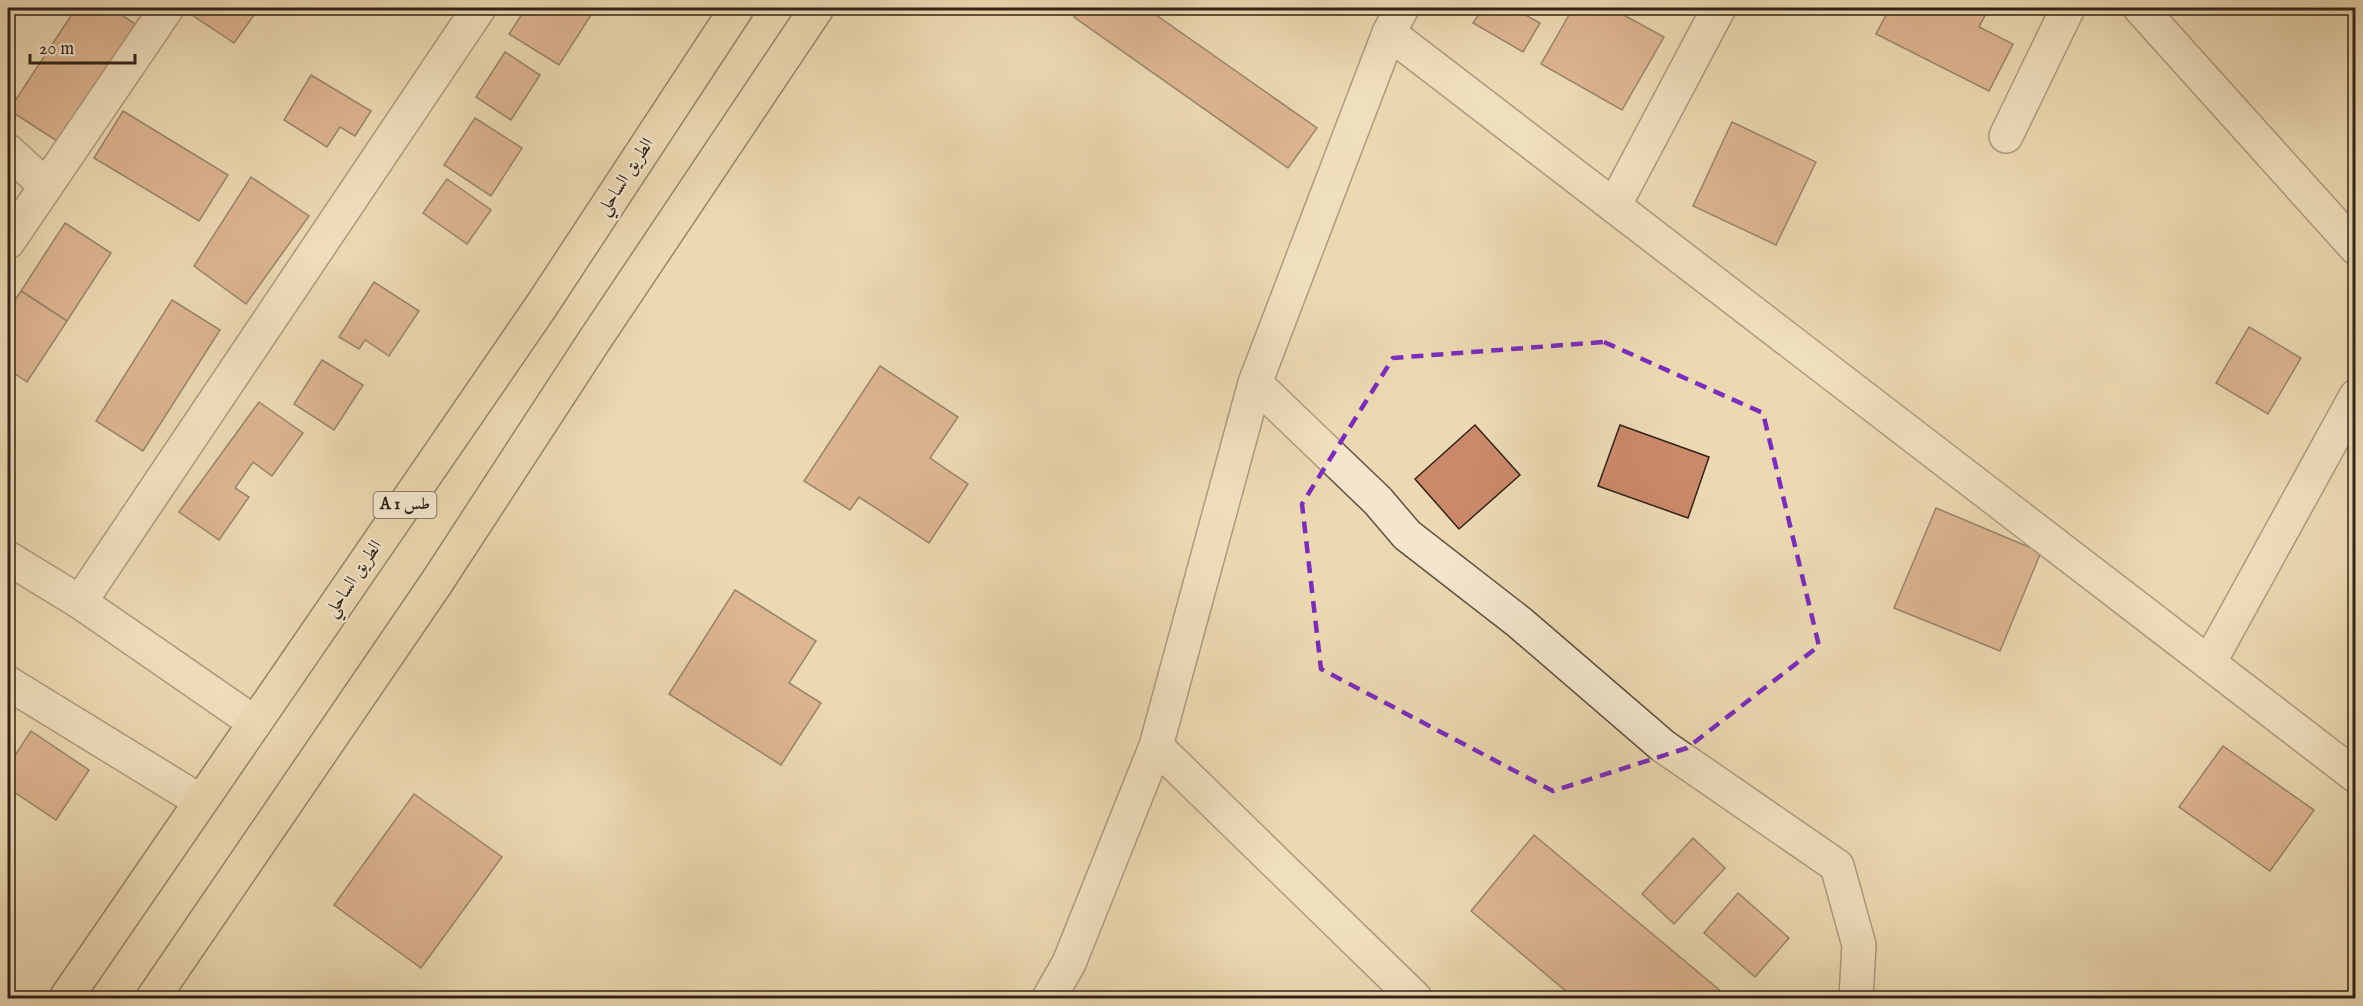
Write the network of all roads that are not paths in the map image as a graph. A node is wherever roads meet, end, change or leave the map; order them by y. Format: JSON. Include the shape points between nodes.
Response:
{"nodes":[{"id":1,"x":167,"y":8,"type":"edge"},
{"id":2,"x":479,"y":8,"type":"edge"},
{"id":3,"x":737,"y":8,"type":"edge"},
{"id":4,"x":817,"y":8,"type":"edge"},
{"id":5,"x":1719,"y":8,"type":"edge"},
{"id":6,"x":2068,"y":8,"type":"edge"},
{"id":7,"x":2140,"y":8,"type":"edge"},
{"id":8,"x":1396,"y":20,"type":"edge"},
{"id":9,"x":2006,"y":136,"type":"dead end"},
{"id":10,"x":8,"y":151,"type":"edge"},
{"id":11,"x":46,"y":186,"type":"junction"},
{"id":12,"x":1614,"y":206,"type":"junction"},
{"id":13,"x":8,"y":242,"type":"edge"},
{"id":14,"x":2355,"y":248,"type":"edge"},
{"id":15,"x":1255,"y":383,"type":"junction"},
{"id":16,"x":2355,"y":396,"type":"edge"},
{"id":17,"x":8,"y":558,"type":"edge"},
{"id":18,"x":80,"y":602,"type":"junction"},
{"id":19,"x":2209,"y":663,"type":"junction"},
{"id":20,"x":8,"y":683,"type":"edge"},
{"id":21,"x":255,"y":723,"type":"junction"},
{"id":22,"x":1156,"y":746,"type":"junction"},
{"id":23,"x":2355,"y":776,"type":"edge"},
{"id":24,"x":200,"y":801,"type":"junction"},
{"id":25,"x":66,"y":999,"type":"edge"},
{"id":26,"x":153,"y":999,"type":"edge"},
{"id":27,"x":1049,"y":999,"type":"edge"},
{"id":28,"x":1415,"y":999,"type":"edge"},
{"id":29,"x":1856,"y":999,"type":"edge"}],
"edges":[{"from":1,"to":11,"type":"street"},
{"from":2,"to":18,"type":"street"},
{"from":3,"to":21,"type":"highway","name":"الطريق الساحلي","number":"A 1 طس","via":[[542,305]]},
{"from":4,"to":26,"type":"highway","via":[[437,582]]},
{"from":5,"to":12,"type":"street"},
{"from":6,"to":9,"type":"street"},
{"from":7,"to":14,"type":"street"},
{"from":8,"to":12,"type":"street"},
{"from":8,"to":15,"type":"street"},
{"from":10,"to":11,"type":"street"},
{"from":11,"to":13,"type":"street"},
{"from":12,"to":19,"type":"street"},
{"from":15,"to":22,"type":"street"},
{"from":15,"to":29,"type":"street","via":[[1378,501],[1407,535],[1519,621],[1663,746],[1837,866],[1859,945]]},
{"from":16,"to":19,"type":"street"},
{"from":17,"to":18,"type":"street"},
{"from":18,"to":21,"type":"street"},
{"from":19,"to":23,"type":"street"},
{"from":20,"to":24,"type":"street"},
{"from":21,"to":24,"type":"highway","name":"الطريق الساحلي","number":"A 1 طس"},
{"from":22,"to":27,"type":"street","via":[[1069,963]]},
{"from":22,"to":28,"type":"street"},
{"from":24,"to":25,"type":"highway","name":"الطريق الساحلي","number":"A 1 طس"}]}
